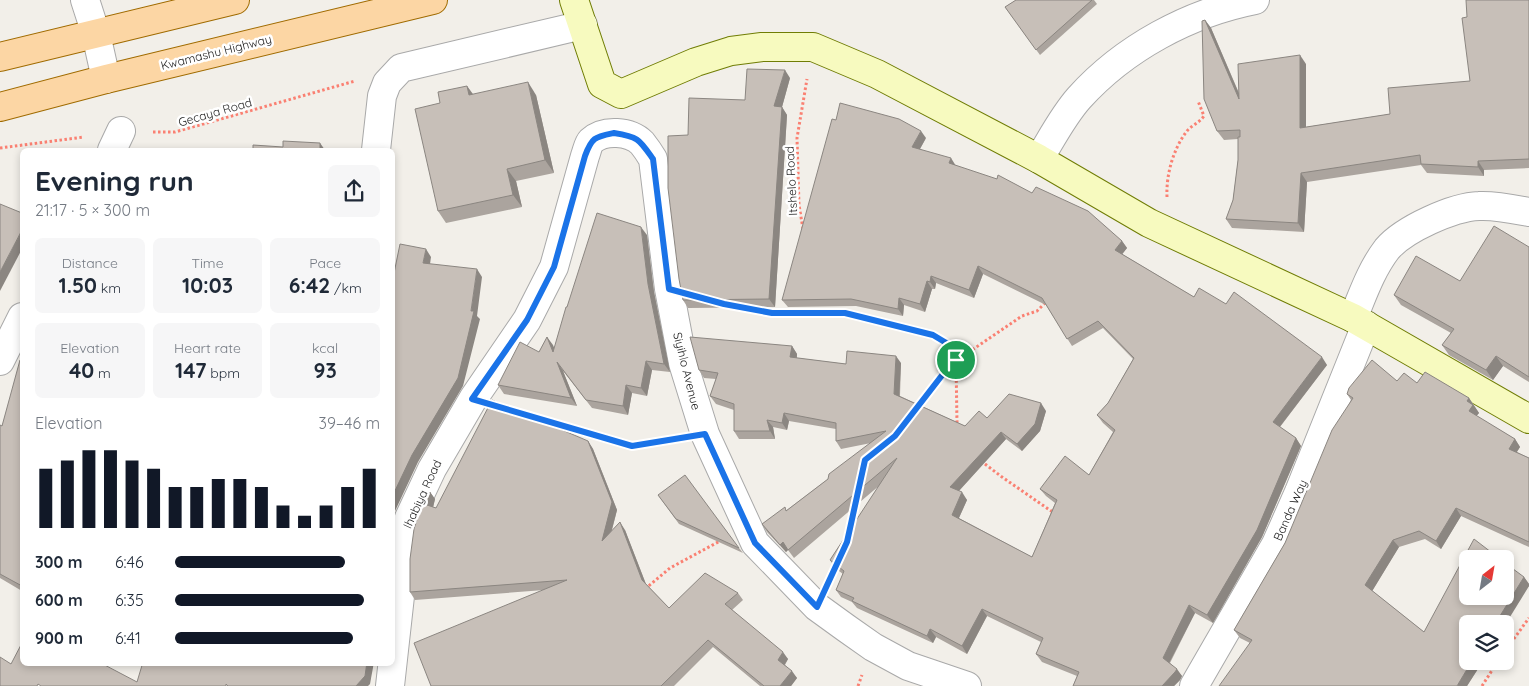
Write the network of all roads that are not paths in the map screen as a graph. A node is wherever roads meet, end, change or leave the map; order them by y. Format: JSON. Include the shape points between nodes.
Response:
{"nodes":[{"id":1,"x":86,"y":0,"type":"edge"},
{"id":2,"x":235,"y":0,"type":"edge"},
{"id":3,"x":434,"y":0,"type":"edge"},
{"id":4,"x":574,"y":0,"type":"edge"},
{"id":5,"x":1255,"y":0,"type":"edge"},
{"id":6,"x":583,"y":25,"type":"junction"},
{"id":7,"x":96,"y":34,"type":"junction"},
{"id":8,"x":0,"y":57,"type":"edge"},
{"id":9,"x":106,"y":79,"type":"junction"},
{"id":10,"x":0,"y":107,"type":"edge"},
{"id":11,"x":614,"y":133,"type":"joint"},
{"id":12,"x":376,"y":148,"type":"edge"},
{"id":13,"x":1039,"y":159,"type":"junction"},
{"id":14,"x":1529,"y":212,"type":"edge"},
{"id":15,"x":20,"y":321,"type":"edge"},
{"id":16,"x":1360,"y":321,"type":"junction"},
{"id":17,"x":0,"y":361,"type":"edge"},
{"id":18,"x":1529,"y":419,"type":"edge"},
{"id":19,"x":395,"y":641,"type":"edge"},
{"id":20,"x":392,"y":666,"type":"edge"},
{"id":21,"x":390,"y":686,"type":"edge"},
{"id":22,"x":967,"y":686,"type":"edge"},
{"id":23,"x":1194,"y":686,"type":"edge"}],
"edges":[{"from":1,"to":7,"type":"street"},
{"from":2,"to":7,"type":"main road"},
{"from":3,"to":9,"type":"main road","name":"Kwamashu Highway"},
{"from":4,"to":6,"type":"street"},
{"from":5,"to":13,"type":"street","via":[[1197,17],[1144,44],[1102,75],[1079,98]]},
{"from":6,"to":12,"type":"street","via":[[401,68],[382,96]]},
{"from":6,"to":13,"type":"street","via":[[602,84],[621,94],[731,51],[813,47],[877,74]]},
{"from":7,"to":8,"type":"main road"},
{"from":7,"to":9,"type":"street"},
{"from":9,"to":10,"type":"main road","name":"Kwamashu Highway"},
{"from":11,"to":19,"type":"street","name":"Ihabiya Road","via":[[590,142],[554,267],[527,320],[472,399],[440,454],[409,518],[400,566]]},
{"from":11,"to":22,"type":"street","name":"Siyihlo Avenue","via":[[631,135],[642,142],[653,159],[683,364],[705,434],[755,543],[817,607],[873,647],[908,666]]},
{"from":13,"to":16,"type":"street","via":[[1149,222]]},
{"from":14,"to":16,"type":"street","name":"Banda Way","via":[[1479,206],[1444,214],[1411,230],[1388,248],[1368,281]]},
{"from":15,"to":17,"type":"street"},
{"from":16,"to":18,"type":"street"},
{"from":16,"to":23,"type":"street","name":"Banda Way","via":[[1299,492],[1276,544]]},
{"from":20,"to":21,"type":"street","name":"Ihabiya Road"}]}
